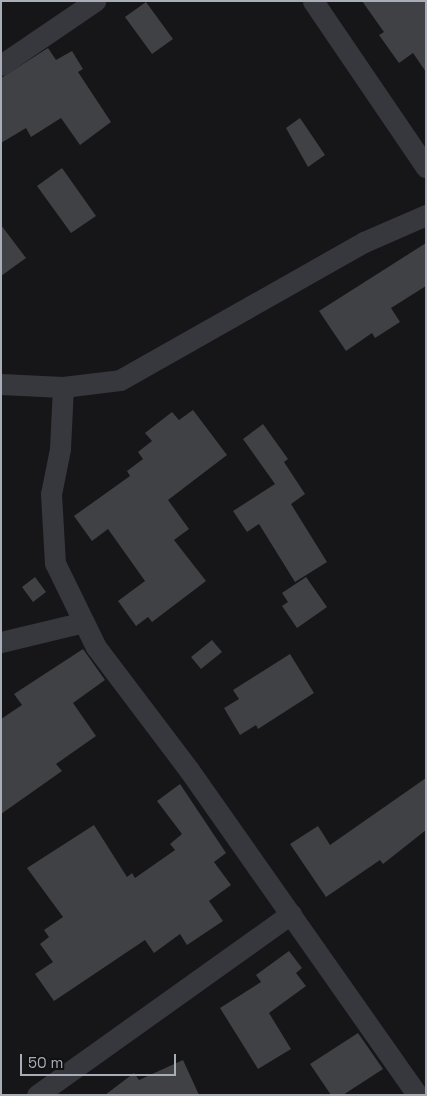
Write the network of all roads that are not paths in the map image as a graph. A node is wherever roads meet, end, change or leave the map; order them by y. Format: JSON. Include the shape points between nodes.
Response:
{"nodes":[{"id":1,"x":95,"y":1,"type":"edge"},
{"id":2,"x":312,"y":1,"type":"edge"},
{"id":3,"x":65,"y":9,"type":"edge"},
{"id":4,"x":1,"y":65,"type":"edge"},
{"id":5,"x":426,"y":167,"type":"edge"},
{"id":6,"x":426,"y":215,"type":"edge"},
{"id":7,"x":1,"y":384,"type":"edge"},
{"id":8,"x":63,"y":386,"type":"junction"},
{"id":9,"x":84,"y":622,"type":"junction"},
{"id":10,"x":1,"y":642,"type":"edge"},
{"id":11,"x":291,"y":914,"type":"junction"},
{"id":12,"x":36,"y":1095,"type":"edge"},
{"id":13,"x":417,"y":1095,"type":"edge"}],
"edges":[{"from":1,"to":3,"type":"street"},
{"from":2,"to":5,"type":"street"},
{"from":3,"to":4,"type":"street"},
{"from":6,"to":8,"type":"street","via":[[364,242],[120,380]]},
{"from":7,"to":8,"type":"street"},
{"from":8,"to":9,"type":"street","via":[[60,449],[52,494],[52,537],[55,563]]},
{"from":9,"to":10,"type":"street"},
{"from":9,"to":11,"type":"street","via":[[96,647]]},
{"from":11,"to":12,"type":"street"},
{"from":11,"to":13,"type":"street"}]}
